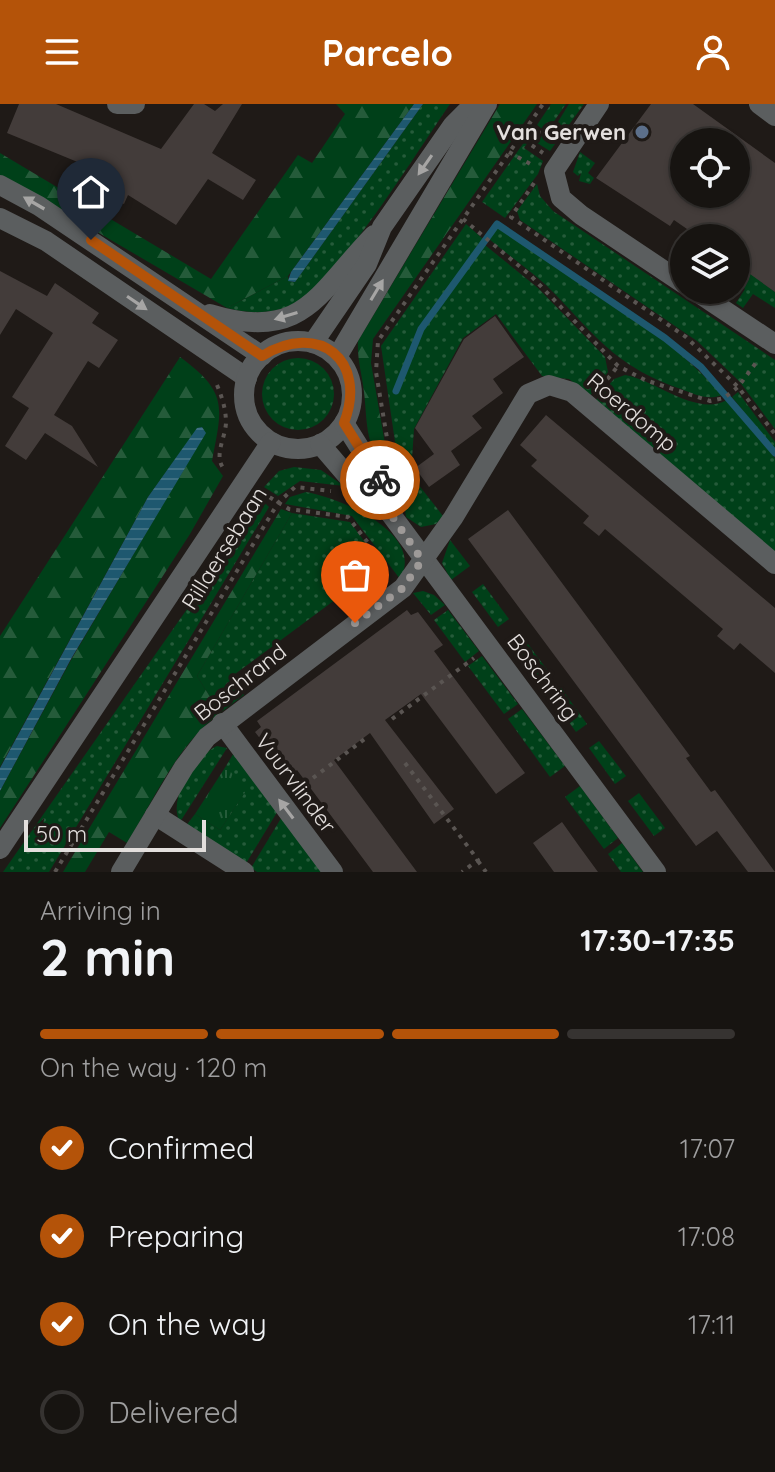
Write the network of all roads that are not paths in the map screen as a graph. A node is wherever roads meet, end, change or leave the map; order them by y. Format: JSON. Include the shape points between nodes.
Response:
{"nodes":[{"id":1,"x":117,"y":104,"type":"edge"},
{"id":2,"x":135,"y":104,"type":"edge"},
{"id":3,"x":474,"y":104,"type":"edge"},
{"id":4,"x":487,"y":104,"type":"edge"},
{"id":5,"x":599,"y":104,"type":"edge"},
{"id":6,"x":759,"y":104,"type":"edge"},
{"id":7,"x":775,"y":116,"type":"edge"},
{"id":8,"x":0,"y":185,"type":"edge"},
{"id":9,"x":0,"y":218,"type":"edge"},
{"id":10,"x":382,"y":227,"type":"junction"},
{"id":11,"x":670,"y":275,"type":"edge"},
{"id":12,"x":713,"y":304,"type":"edge"},
{"id":13,"x":194,"y":310,"type":"junction"},
{"id":14,"x":313,"y":343,"type":"junction"},
{"id":15,"x":771,"y":348,"type":"edge"},
{"id":16,"x":262,"y":356,"type":"junction"},
{"id":17,"x":337,"y":357,"type":"junction"},
{"id":18,"x":247,"y":378,"type":"junction"},
{"id":19,"x":344,"y":423,"type":"junction"},
{"id":20,"x":271,"y":442,"type":"junction"},
{"id":21,"x":320,"y":444,"type":"junction"},
{"id":22,"x":390,"y":513,"type":"junction"},
{"id":23,"x":422,"y":560,"type":"junction"},
{"id":24,"x":775,"y":564,"type":"edge"},
{"id":25,"x":222,"y":723,"type":"junction"},
{"id":26,"x":155,"y":815,"type":"junction"},
{"id":27,"x":0,"y":849,"type":"edge"},
{"id":28,"x":121,"y":872,"type":"edge"},
{"id":29,"x":244,"y":872,"type":"edge"},
{"id":30,"x":333,"y":872,"type":"edge"},
{"id":31,"x":656,"y":872,"type":"edge"}],
"edges":[{"from":1,"to":2,"type":"street"},
{"from":3,"to":10,"type":"street","one_way":true,"via":[[453,125]]},
{"from":17,"to":4,"type":"street","one_way":true},
{"from":5,"to":11,"type":"street","via":[[555,171],[561,198]]},
{"from":6,"to":7,"type":"street"},
{"from":13,"to":8,"type":"street","one_way":true},
{"from":9,"to":18,"type":"street","one_way":true,"via":[[46,241]]},
{"from":10,"to":13,"type":"street","one_way":true,"via":[[307,309],[256,323]]},
{"from":10,"to":14,"type":"street","via":[[367,264]]},
{"from":12,"to":15,"type":"street"},
{"from":13,"to":16,"type":"street"},
{"from":14,"to":16,"type":"street","via":[[282,344]]},
{"from":14,"to":17,"type":"street"},
{"from":16,"to":18,"type":"street"},
{"from":17,"to":19,"type":"street","via":[[351,385]]},
{"from":18,"to":20,"type":"street","via":[[244,400],[249,420]]},
{"from":19,"to":21,"type":"street"},
{"from":19,"to":22,"type":"street","name":"Boschring","via":[[375,472]]},
{"from":20,"to":21,"type":"street","via":[[296,449]]},
{"from":20,"to":27,"type":"street","name":"Rillaersebaan"},
{"from":21,"to":22,"type":"street","name":"Boschring","via":[[356,486]]},
{"from":22,"to":23,"type":"street","name":"Boschring"},
{"from":23,"to":24,"type":"street","name":"Roerdomp","via":[[528,394],[539,387],[559,386]]},
{"from":23,"to":25,"type":"street","name":"Boschrand","via":[[403,588]]},
{"from":23,"to":31,"type":"street","name":"Boschring"},
{"from":25,"to":26,"type":"street","name":"Boschrand","via":[[194,752]]},
{"from":30,"to":25,"type":"street","name":"Vuurvlinder","one_way":true},
{"from":26,"to":28,"type":"street","name":"Boschrand"},
{"from":26,"to":29,"type":"street"}]}
